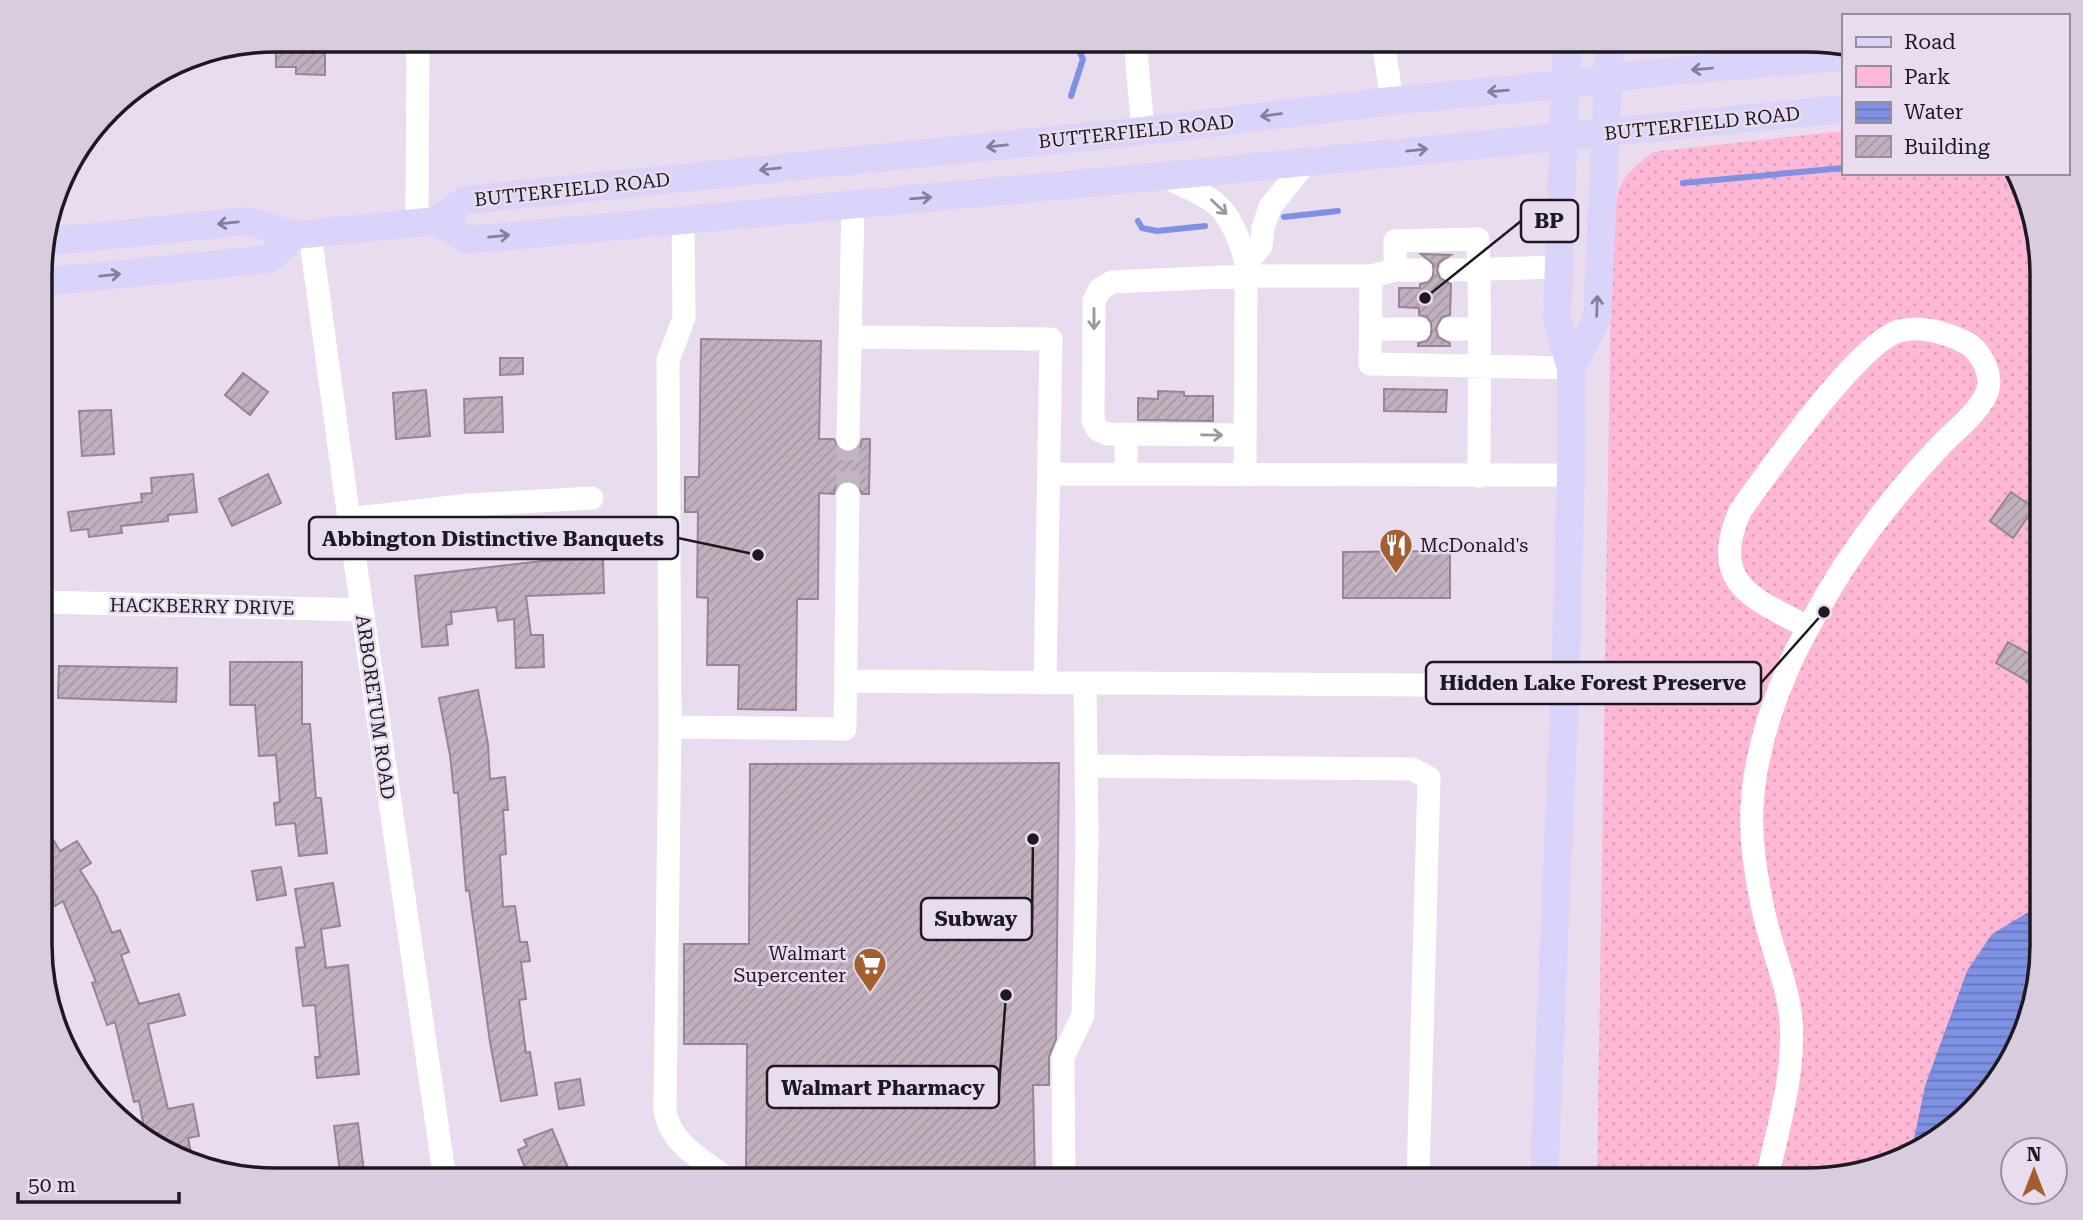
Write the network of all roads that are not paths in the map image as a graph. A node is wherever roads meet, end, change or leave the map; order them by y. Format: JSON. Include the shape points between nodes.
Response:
{"nodes":[{"id":1,"x":419,"y":53,"type":"edge"},
{"id":2,"x":1136,"y":53,"type":"edge"},
{"id":3,"x":1385,"y":53,"type":"edge"},
{"id":4,"x":1567,"y":53,"type":"edge"},
{"id":5,"x":1609,"y":53,"type":"edge"},
{"id":6,"x":1842,"y":57,"type":"edge"},
{"id":7,"x":1608,"y":79,"type":"junction"},
{"id":8,"x":1566,"y":84,"type":"junction"},
{"id":9,"x":1392,"y":101,"type":"junction"},
{"id":10,"x":1842,"y":109,"type":"edge"},
{"id":11,"x":1143,"y":131,"type":"junction"},
{"id":12,"x":1605,"y":133,"type":"junction"},
{"id":13,"x":1563,"y":136,"type":"junction"},
{"id":14,"x":1307,"y":161,"type":"junction"},
{"id":15,"x":1164,"y":176,"type":"junction"},
{"id":16,"x":853,"y":204,"type":"junction"},
{"id":17,"x":683,"y":218,"type":"junction"},
{"id":18,"x":426,"y":222,"type":"junction"},
{"id":19,"x":302,"y":234,"type":"junction"},
{"id":20,"x":55,"y":241,"type":"edge"},
{"id":21,"x":1558,"y":267,"type":"junction"},
{"id":22,"x":1246,"y":269,"type":"junction"},
{"id":23,"x":1395,"y":270,"type":"junction"},
{"id":24,"x":1421,"y":270,"type":"dead end"},
{"id":25,"x":1451,"y":270,"type":"dead end"},
{"id":26,"x":1479,"y":270,"type":"junction"},
{"id":27,"x":1371,"y":276,"type":"junction"},
{"id":28,"x":53,"y":281,"type":"edge"},
{"id":29,"x":1371,"y":328,"type":"junction"},
{"id":30,"x":1419,"y":328,"type":"dead end"},
{"id":31,"x":1450,"y":328,"type":"dead end"},
{"id":32,"x":1479,"y":329,"type":"junction"},
{"id":33,"x":849,"y":337,"type":"junction"},
{"id":34,"x":1479,"y":366,"type":"junction"},
{"id":35,"x":1572,"y":368,"type":"junction"},
{"id":36,"x":1126,"y":434,"type":"junction"},
{"id":37,"x":1245,"y":435,"type":"junction"},
{"id":38,"x":848,"y":439,"type":"tunnel mouth"},
{"id":39,"x":1049,"y":474,"type":"junction"},
{"id":40,"x":1126,"y":474,"type":"junction"},
{"id":41,"x":1245,"y":475,"type":"junction"},
{"id":42,"x":1571,"y":475,"type":"junction"},
{"id":43,"x":1479,"y":476,"type":"junction"},
{"id":44,"x":848,"y":494,"type":"tunnel mouth"},
{"id":45,"x":592,"y":498,"type":"dead end"},
{"id":46,"x":349,"y":519,"type":"junction"},
{"id":47,"x":53,"y":602,"type":"edge"},
{"id":48,"x":362,"y":610,"type":"junction"},
{"id":49,"x":1808,"y":627,"type":"junction"},
{"id":50,"x":846,"y":681,"type":"junction"},
{"id":51,"x":1045,"y":682,"type":"junction"},
{"id":52,"x":1085,"y":683,"type":"junction"},
{"id":53,"x":1565,"y":686,"type":"junction"},
{"id":54,"x":670,"y":727,"type":"junction"},
{"id":55,"x":1086,"y":766,"type":"junction"},
{"id":56,"x":1064,"y":1167,"type":"edge"},
{"id":57,"x":1418,"y":1167,"type":"edge"},
{"id":58,"x":1545,"y":1167,"type":"edge"},
{"id":59,"x":1769,"y":1167,"type":"edge"},
{"id":60,"x":443,"y":1168,"type":"edge"},
{"id":61,"x":713,"y":1168,"type":"edge"}],
"edges":[{"from":1,"to":18,"type":"street"},
{"from":2,"to":11,"type":"street"},
{"from":3,"to":9,"type":"street"},
{"from":4,"to":8,"type":"main road"},
{"from":5,"to":7,"type":"main road"},
{"from":6,"to":7,"type":"main road","name":"BUTTERFIELD ROAD","one_way":true},
{"from":7,"to":8,"type":"main road","name":"BUTTERFIELD ROAD"},
{"from":7,"to":12,"type":"main road"},
{"from":8,"to":9,"type":"main road","name":"BUTTERFIELD ROAD","one_way":true},
{"from":8,"to":13,"type":"main road"},
{"from":9,"to":11,"type":"main road","name":"BUTTERFIELD ROAD","one_way":true},
{"from":10,"to":12,"type":"main road","name":"BUTTERFIELD ROAD"},
{"from":11,"to":18,"type":"main road","name":"BUTTERFIELD ROAD","one_way":true,"via":[[465,200]]},
{"from":12,"to":13,"type":"main road","name":"BUTTERFIELD ROAD"},
{"from":35,"to":12,"type":"main road","one_way":true,"via":[[1597,319]]},
{"from":14,"to":13,"type":"main road","name":"BUTTERFIELD ROAD","one_way":true},
{"from":13,"to":21,"type":"main road"},
{"from":14,"to":15,"type":"main road","name":"BUTTERFIELD ROAD"},
{"from":14,"to":22,"type":"street","via":[[1270,207],[1261,247]]},
{"from":16,"to":15,"type":"main road","name":"BUTTERFIELD ROAD","one_way":true},
{"from":15,"to":22,"type":"street","one_way":true,"via":[[1212,199],[1227,214]]},
{"from":16,"to":17,"type":"main road","name":"BUTTERFIELD ROAD"},
{"from":16,"to":33,"type":"street"},
{"from":18,"to":17,"type":"main road","name":"BUTTERFIELD ROAD","one_way":true,"via":[[467,240]]},
{"from":17,"to":54,"type":"street","via":[[684,318],[668,360]]},
{"from":18,"to":19,"type":"main road"},
{"from":19,"to":20,"type":"main road","one_way":true,"via":[[248,221]]},
{"from":28,"to":19,"type":"main road","one_way":true,"via":[[269,259]]},
{"from":19,"to":46,"type":"street","name":"ARBORETUM ROAD"},
{"from":21,"to":26,"type":"street"},
{"from":21,"to":35,"type":"main road","via":[[1557,320]]},
{"from":22,"to":27,"type":"street"},
{"from":22,"to":36,"type":"street","one_way":true,"via":[[1112,282],[1100,289],[1094,301],[1093,421],[1107,434]]},
{"from":22,"to":37,"type":"street"},
{"from":23,"to":24,"type":"street"},
{"from":23,"to":26,"type":"street","via":[[1395,241],[1478,239]]},
{"from":23,"to":27,"type":"street"},
{"from":25,"to":26,"type":"street"},
{"from":26,"to":32,"type":"street"},
{"from":27,"to":29,"type":"street"},
{"from":29,"to":30,"type":"street"},
{"from":29,"to":34,"type":"street","via":[[1370,364]]},
{"from":31,"to":32,"type":"street"},
{"from":32,"to":34,"type":"street"},
{"from":33,"to":38,"type":"street"},
{"from":33,"to":39,"type":"street","via":[[1051,339]]},
{"from":34,"to":35,"type":"street"},
{"from":34,"to":43,"type":"street"},
{"from":35,"to":42,"type":"main road"},
{"from":36,"to":37,"type":"street","one_way":true},
{"from":36,"to":40,"type":"street"},
{"from":37,"to":41,"type":"street"},
{"from":39,"to":40,"type":"street"},
{"from":39,"to":51,"type":"street"},
{"from":40,"to":41,"type":"street"},
{"from":41,"to":43,"type":"street"},
{"from":42,"to":43,"type":"street"},
{"from":42,"to":53,"type":"main road"},
{"from":44,"to":50,"type":"street"},
{"from":45,"to":46,"type":"street","via":[[469,505]]},
{"from":46,"to":48,"type":"street","name":"ARBORETUM ROAD"},
{"from":47,"to":48,"type":"street","name":"HACKBERRY DRIVE"},
{"from":48,"to":60,"type":"street","name":"ARBORETUM ROAD"},
{"from":49,"to":49,"type":"street","via":[[1766,606],[1735,577],[1728,547],[1740,510],[1819,406],[1881,340],[1900,331],[1924,329],[1973,346],[1986,366],[1988,389],[1976,409],[1890,503]]},
{"from":49,"to":59,"type":"street","via":[[1776,697],[1760,750],[1752,808],[1755,869],[1791,1019],[1791,1062]]},
{"from":50,"to":51,"type":"street"},
{"from":50,"to":54,"type":"street","via":[[845,729]]},
{"from":51,"to":52,"type":"street"},
{"from":52,"to":53,"type":"street"},
{"from":52,"to":55,"type":"street"},
{"from":53,"to":58,"type":"main road"},
{"from":54,"to":61,"type":"street","via":[[667,1121],[681,1143]]},
{"from":55,"to":56,"type":"street","via":[[1083,1015],[1063,1057]]},
{"from":55,"to":57,"type":"street","via":[[1412,769],[1429,778]]}]}
